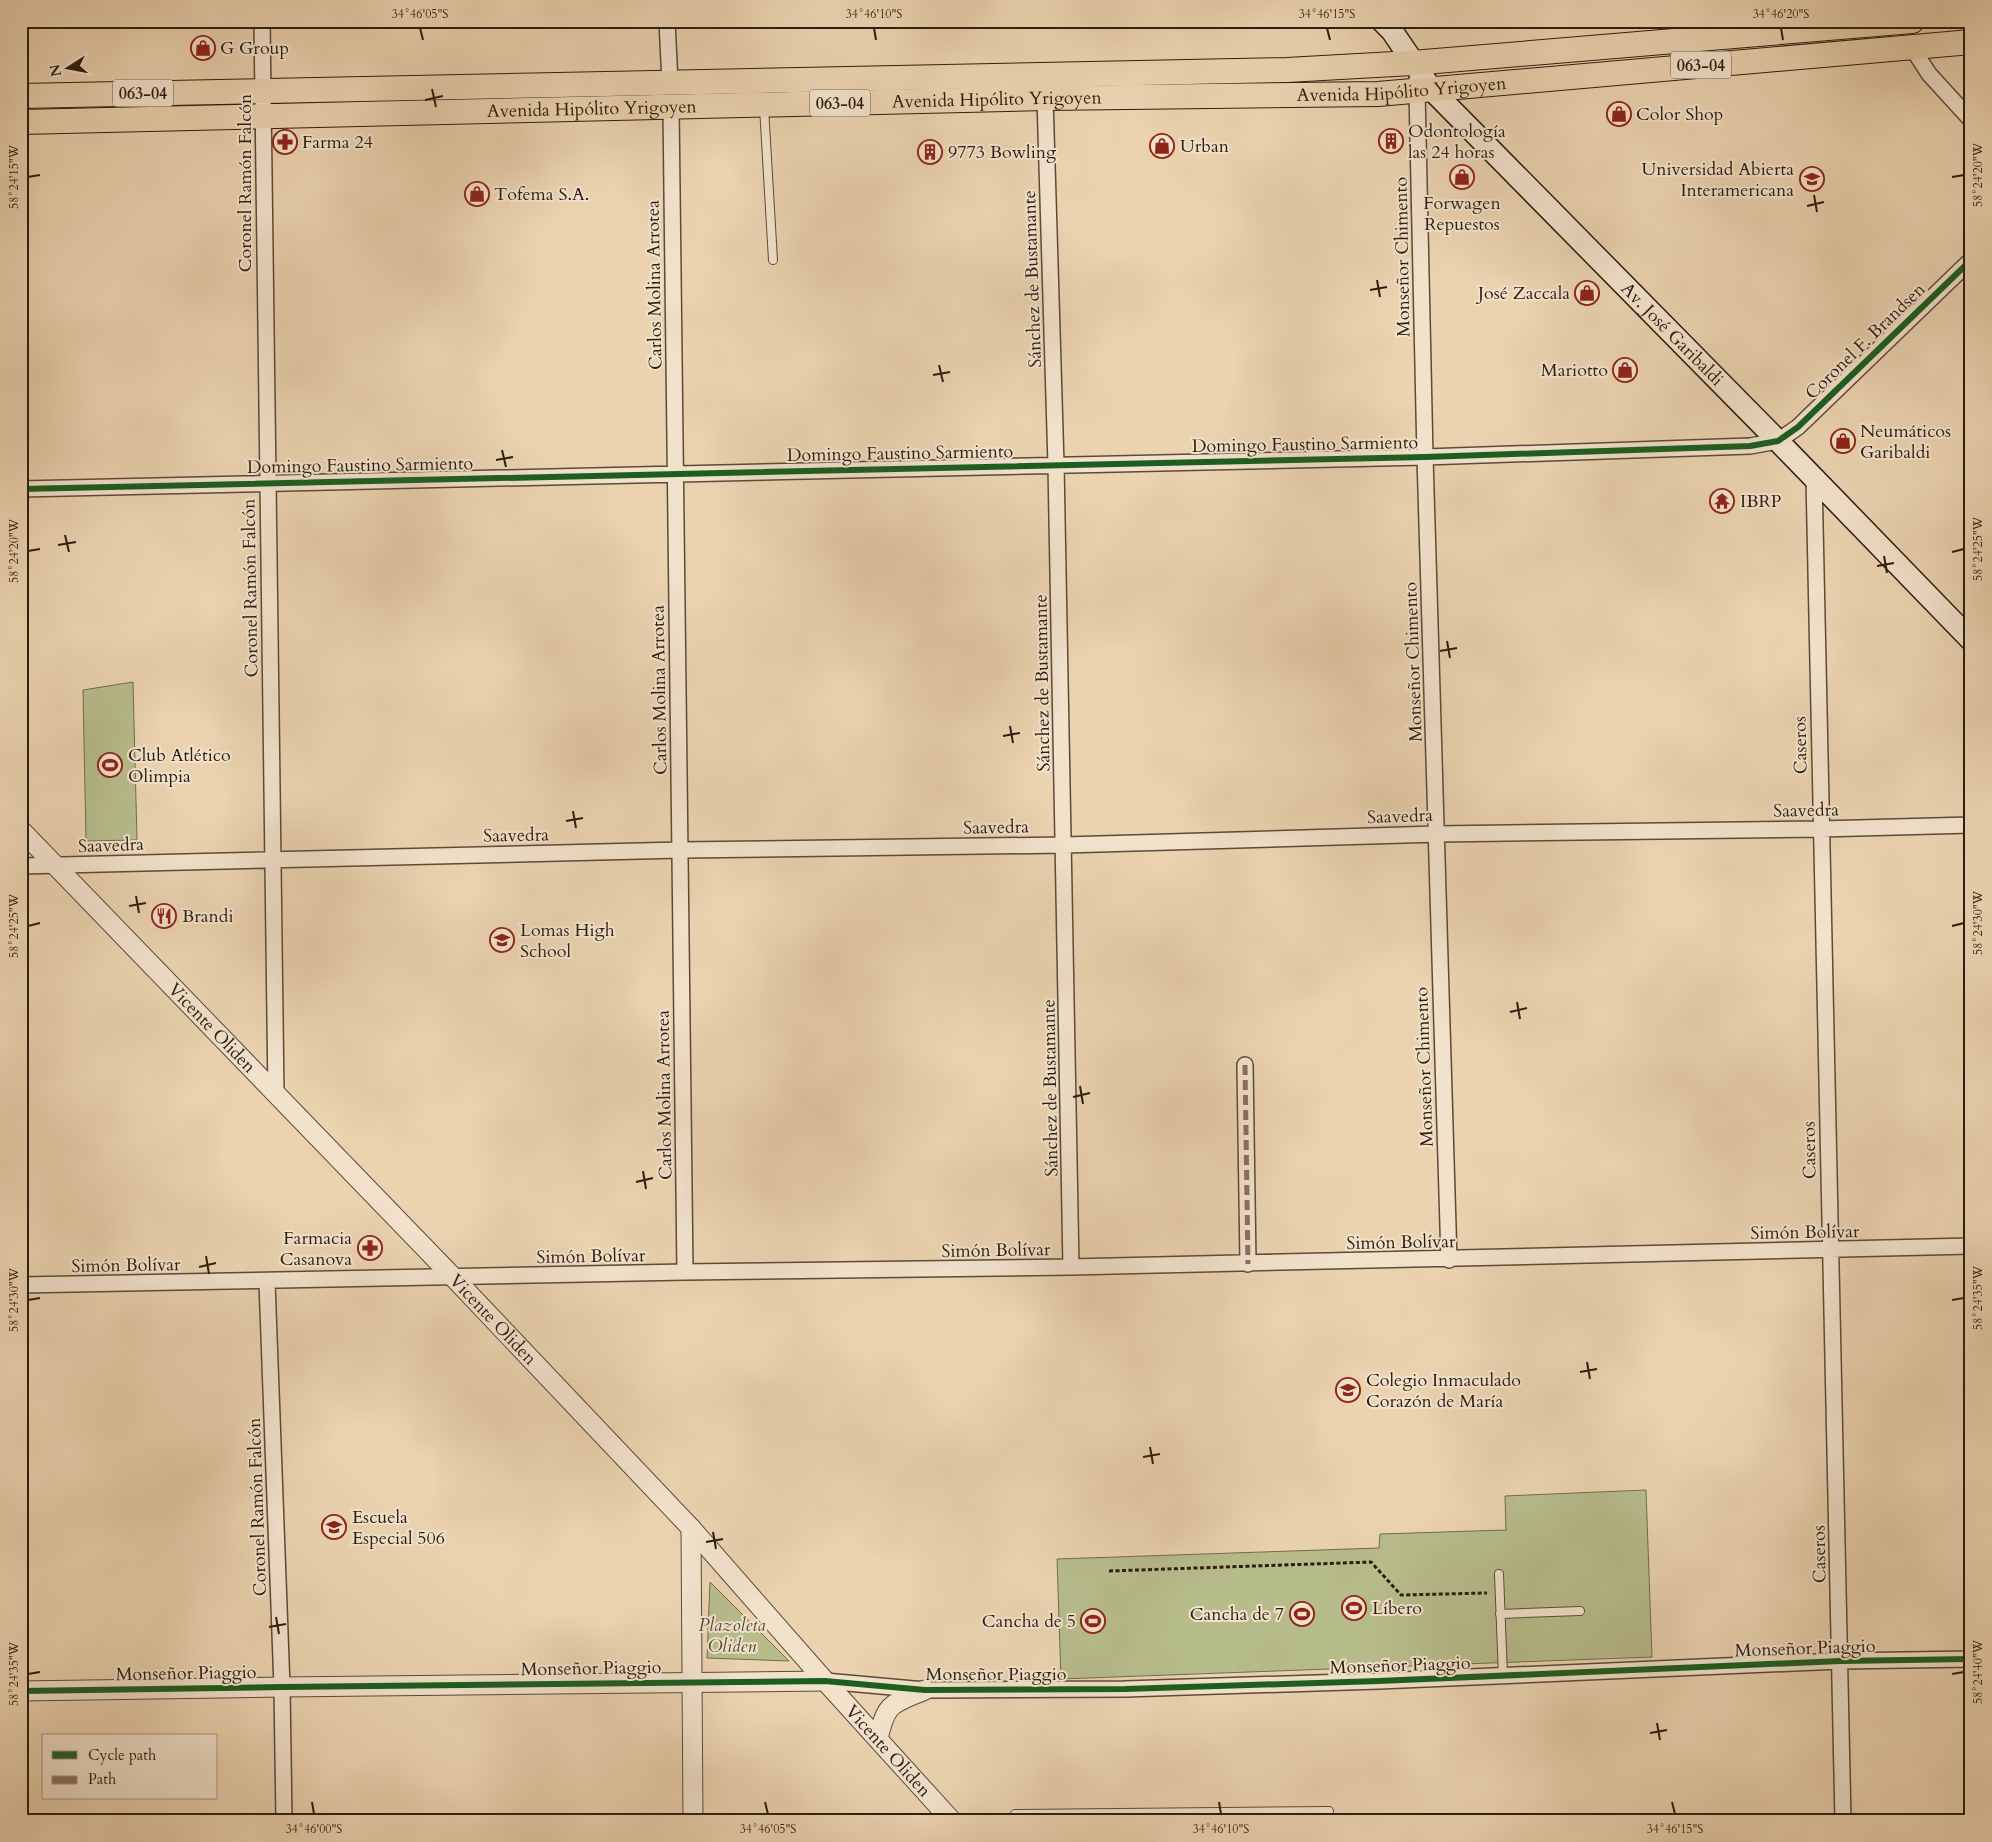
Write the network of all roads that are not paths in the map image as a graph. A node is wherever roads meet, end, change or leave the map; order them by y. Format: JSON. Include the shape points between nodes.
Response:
{"nodes":[{"id":1,"x":262,"y":21,"type":"edge"},
{"id":2,"x":667,"y":21,"type":"edge"},
{"id":3,"x":1382,"y":21,"type":"edge"},
{"id":4,"x":1912,"y":21,"type":"edge"},
{"id":5,"x":1866,"y":23,"type":"edge"},
{"id":6,"x":1971,"y":42,"type":"edge"},
{"id":7,"x":1911,"y":46,"type":"junction"},
{"id":8,"x":1412,"y":63,"type":"junction"},
{"id":9,"x":670,"y":83,"type":"junction"},
{"id":10,"x":264,"y":90,"type":"junction"},
{"id":11,"x":1424,"y":91,"type":"junction"},
{"id":12,"x":21,"y":96,"type":"edge"},
{"id":13,"x":1045,"y":98,"type":"junction"},
{"id":14,"x":764,"y":105,"type":"junction"},
{"id":15,"x":671,"y":108,"type":"junction"},
{"id":16,"x":263,"y":117,"type":"junction"},
{"id":17,"x":1971,"y":120,"type":"edge"},
{"id":18,"x":21,"y":122,"type":"edge"},
{"id":19,"x":773,"y":260,"type":"dead end"},
{"id":20,"x":1971,"y":260,"type":"edge"},
{"id":21,"x":1778,"y":441,"type":"junction"},
{"id":22,"x":1425,"y":457,"type":"junction"},
{"id":23,"x":1056,"y":465,"type":"junction"},
{"id":24,"x":674,"y":473,"type":"junction"},
{"id":25,"x":1814,"y":478,"type":"junction"},
{"id":26,"x":267,"y":482,"type":"junction"},
{"id":27,"x":21,"y":489,"type":"edge"},
{"id":28,"x":1971,"y":640,"type":"edge"},
{"id":29,"x":1971,"y":825,"type":"edge"},
{"id":30,"x":1820,"y":829,"type":"junction"},
{"id":31,"x":21,"y":830,"type":"edge"},
{"id":32,"x":1437,"y":834,"type":"junction"},
{"id":33,"x":1064,"y":845,"type":"junction"},
{"id":34,"x":681,"y":850,"type":"junction"},
{"id":35,"x":274,"y":859,"type":"junction"},
{"id":36,"x":56,"y":865,"type":"junction"},
{"id":37,"x":21,"y":866,"type":"edge"},
{"id":38,"x":1245,"y":1065,"type":"dead end"},
{"id":39,"x":276,"y":1095,"type":"junction"},
{"id":40,"x":1971,"y":1246,"type":"edge"},
{"id":41,"x":1830,"y":1250,"type":"junction"},
{"id":42,"x":1449,"y":1260,"type":"junction"},
{"id":43,"x":1248,"y":1264,"type":"junction"},
{"id":44,"x":1071,"y":1268,"type":"junction"},
{"id":45,"x":685,"y":1272,"type":"junction"},
{"id":46,"x":454,"y":1278,"type":"junction"},
{"id":47,"x":267,"y":1282,"type":"junction"},
{"id":48,"x":21,"y":1285,"type":"edge"},
{"id":49,"x":691,"y":1528,"type":"junction"},
{"id":50,"x":1499,"y":1574,"type":"dead end"},
{"id":51,"x":1580,"y":1611,"type":"dead end"},
{"id":52,"x":1500,"y":1614,"type":"junction"},
{"id":53,"x":1971,"y":1659,"type":"edge"},
{"id":54,"x":1840,"y":1661,"type":"junction"},
{"id":55,"x":1503,"y":1676,"type":"junction"},
{"id":56,"x":825,"y":1681,"type":"junction"},
{"id":57,"x":692,"y":1682,"type":"junction"},
{"id":58,"x":282,"y":1686,"type":"junction"},
{"id":59,"x":925,"y":1690,"type":"junction"},
{"id":60,"x":21,"y":1691,"type":"edge"},
{"id":61,"x":878,"y":1739,"type":"junction"},
{"id":62,"x":1329,"y":1811,"type":"dead end"},
{"id":63,"x":1015,"y":1814,"type":"dead end"},
{"id":64,"x":284,"y":1821,"type":"edge"},
{"id":65,"x":693,"y":1821,"type":"edge"},
{"id":66,"x":952,"y":1821,"type":"edge"},
{"id":67,"x":1843,"y":1821,"type":"edge"}],
"edges":[{"from":1,"to":10,"type":"street","name":"Coronel Ramón Falcón"},
{"from":2,"to":9,"type":"street"},
{"from":3,"to":8,"type":"main road","name":"Av. José Garibaldi"},
{"from":4,"to":5,"type":"main road","name":"Avenida Hipólito Yrigoyen","number":"063-04"},
{"from":5,"to":8,"type":"main road","name":"Avenida Hipólito Yrigoyen","number":"063-04"},
{"from":6,"to":7,"type":"main road","name":"Avenida Hipólito Yrigoyen","number":"063-04"},
{"from":7,"to":11,"type":"main road","name":"Avenida Hipólito Yrigoyen","number":"063-04"},
{"from":7,"to":17,"type":"street","via":[[1929,74]]},
{"from":8,"to":9,"type":"main road","name":"Avenida Hipólito Yrigoyen","number":"063-04","via":[[1287,70]]},
{"from":8,"to":11,"type":"main road","name":"Av. José Garibaldi"},
{"from":9,"to":10,"type":"main road","name":"Avenida Hipólito Yrigoyen","number":"063-04"},
{"from":10,"to":12,"type":"main road","name":"Avenida Hipólito Yrigoyen","number":"063-04"},
{"from":10,"to":16,"type":"street","name":"Coronel Ramón Falcón"},
{"from":11,"to":13,"type":"main road","name":"Avenida Hipólito Yrigoyen","number":"063-04"},
{"from":11,"to":21,"type":"main road","name":"Av. José Garibaldi"},
{"from":11,"to":22,"type":"street","name":"Monseñor Chimento"},
{"from":13,"to":14,"type":"main road","name":"Avenida Hipólito Yrigoyen","number":"063-04"},
{"from":13,"to":23,"type":"street","name":"Sánchez de Bustamante"},
{"from":14,"to":15,"type":"main road","name":"Avenida Hipólito Yrigoyen","number":"063-04"},
{"from":14,"to":19,"type":"lane"},
{"from":15,"to":16,"type":"main road","name":"Avenida Hipólito Yrigoyen","number":"063-04"},
{"from":15,"to":24,"type":"street","name":"Carlos Molina Arrotea"},
{"from":16,"to":18,"type":"main road","name":"Avenida Hipólito Yrigoyen","number":"063-04"},
{"from":16,"to":26,"type":"street","name":"Coronel Ramón Falcón"},
{"from":20,"to":21,"type":"street","name":"Coronel F. Brandsen","via":[[1798,427]]},
{"from":21,"to":22,"type":"street","name":"Domingo Faustino Sarmiento","via":[[1750,446]]},
{"from":21,"to":25,"type":"main road","name":"Av. José Garibaldi"},
{"from":22,"to":23,"type":"street","name":"Domingo Faustino Sarmiento"},
{"from":22,"to":32,"type":"street","name":"Monseñor Chimento"},
{"from":23,"to":24,"type":"street","name":"Domingo Faustino Sarmiento"},
{"from":23,"to":33,"type":"street","name":"Sánchez de Bustamante"},
{"from":24,"to":26,"type":"street","name":"Domingo Faustino Sarmiento"},
{"from":24,"to":34,"type":"street","name":"Carlos Molina Arrotea"},
{"from":25,"to":28,"type":"main road","name":"Av. José Garibaldi"},
{"from":25,"to":30,"type":"street","name":"Caseros"},
{"from":26,"to":27,"type":"street","name":"Domingo Faustino Sarmiento"},
{"from":26,"to":35,"type":"street","name":"Coronel Ramón Falcón"},
{"from":29,"to":30,"type":"street","name":"Saavedra"},
{"from":30,"to":32,"type":"street","name":"Saavedra"},
{"from":30,"to":41,"type":"street","name":"Caseros"},
{"from":31,"to":36,"type":"street","name":"Vicente Oliden"},
{"from":32,"to":33,"type":"street","name":"Saavedra"},
{"from":32,"to":42,"type":"street","name":"Monseñor Chimento"},
{"from":33,"to":34,"type":"street","name":"Saavedra"},
{"from":33,"to":44,"type":"street","name":"Sánchez de Bustamante"},
{"from":34,"to":35,"type":"street","name":"Saavedra"},
{"from":34,"to":45,"type":"street","name":"Carlos Molina Arrotea"},
{"from":35,"to":36,"type":"street","name":"Saavedra"},
{"from":35,"to":39,"type":"street","name":"Coronel Ramón Falcón"},
{"from":36,"to":37,"type":"street","name":"Saavedra"},
{"from":36,"to":39,"type":"street","name":"Vicente Oliden"},
{"from":38,"to":43,"type":"street"},
{"from":39,"to":46,"type":"street","name":"Vicente Oliden"},
{"from":40,"to":41,"type":"street","name":"Simón Bolívar"},
{"from":41,"to":42,"type":"street","name":"Simón Bolívar"},
{"from":41,"to":54,"type":"street","name":"Caseros"},
{"from":42,"to":43,"type":"street","name":"Simón Bolívar"},
{"from":43,"to":44,"type":"street","name":"Simón Bolívar"},
{"from":44,"to":45,"type":"street","name":"Simón Bolívar"},
{"from":45,"to":46,"type":"street","name":"Simón Bolívar"},
{"from":46,"to":47,"type":"street","name":"Simón Bolívar"},
{"from":46,"to":49,"type":"street","name":"Vicente Oliden"},
{"from":47,"to":48,"type":"street","name":"Simón Bolívar"},
{"from":47,"to":58,"type":"street","name":"Coronel Ramón Falcón"},
{"from":49,"to":56,"type":"street","name":"Vicente Oliden"},
{"from":49,"to":57,"type":"street"},
{"from":50,"to":52,"type":"lane"},
{"from":51,"to":52,"type":"lane"},
{"from":52,"to":55,"type":"lane"},
{"from":53,"to":54,"type":"street","name":"Monseñor Piaggio"},
{"from":54,"to":55,"type":"street","name":"Monseñor Piaggio"},
{"from":54,"to":67,"type":"street","name":"Caseros"},
{"from":55,"to":59,"type":"street","name":"Monseñor Piaggio","via":[[1125,1689]]},
{"from":56,"to":57,"type":"street","name":"Monseñor Piaggio"},
{"from":56,"to":59,"type":"street","name":"Monseñor Piaggio"},
{"from":56,"to":61,"type":"street","name":"Vicente Oliden"},
{"from":57,"to":58,"type":"street","name":"Monseñor Piaggio"},
{"from":57,"to":65,"type":"street"},
{"from":58,"to":60,"type":"street","name":"Monseñor Piaggio"},
{"from":58,"to":64,"type":"street","name":"Coronel Ramón Falcón"},
{"from":59,"to":61,"type":"street","via":[[893,1704],[882,1717]]},
{"from":61,"to":66,"type":"street","name":"Vicente Oliden"},
{"from":62,"to":63,"type":"lane"}]}
